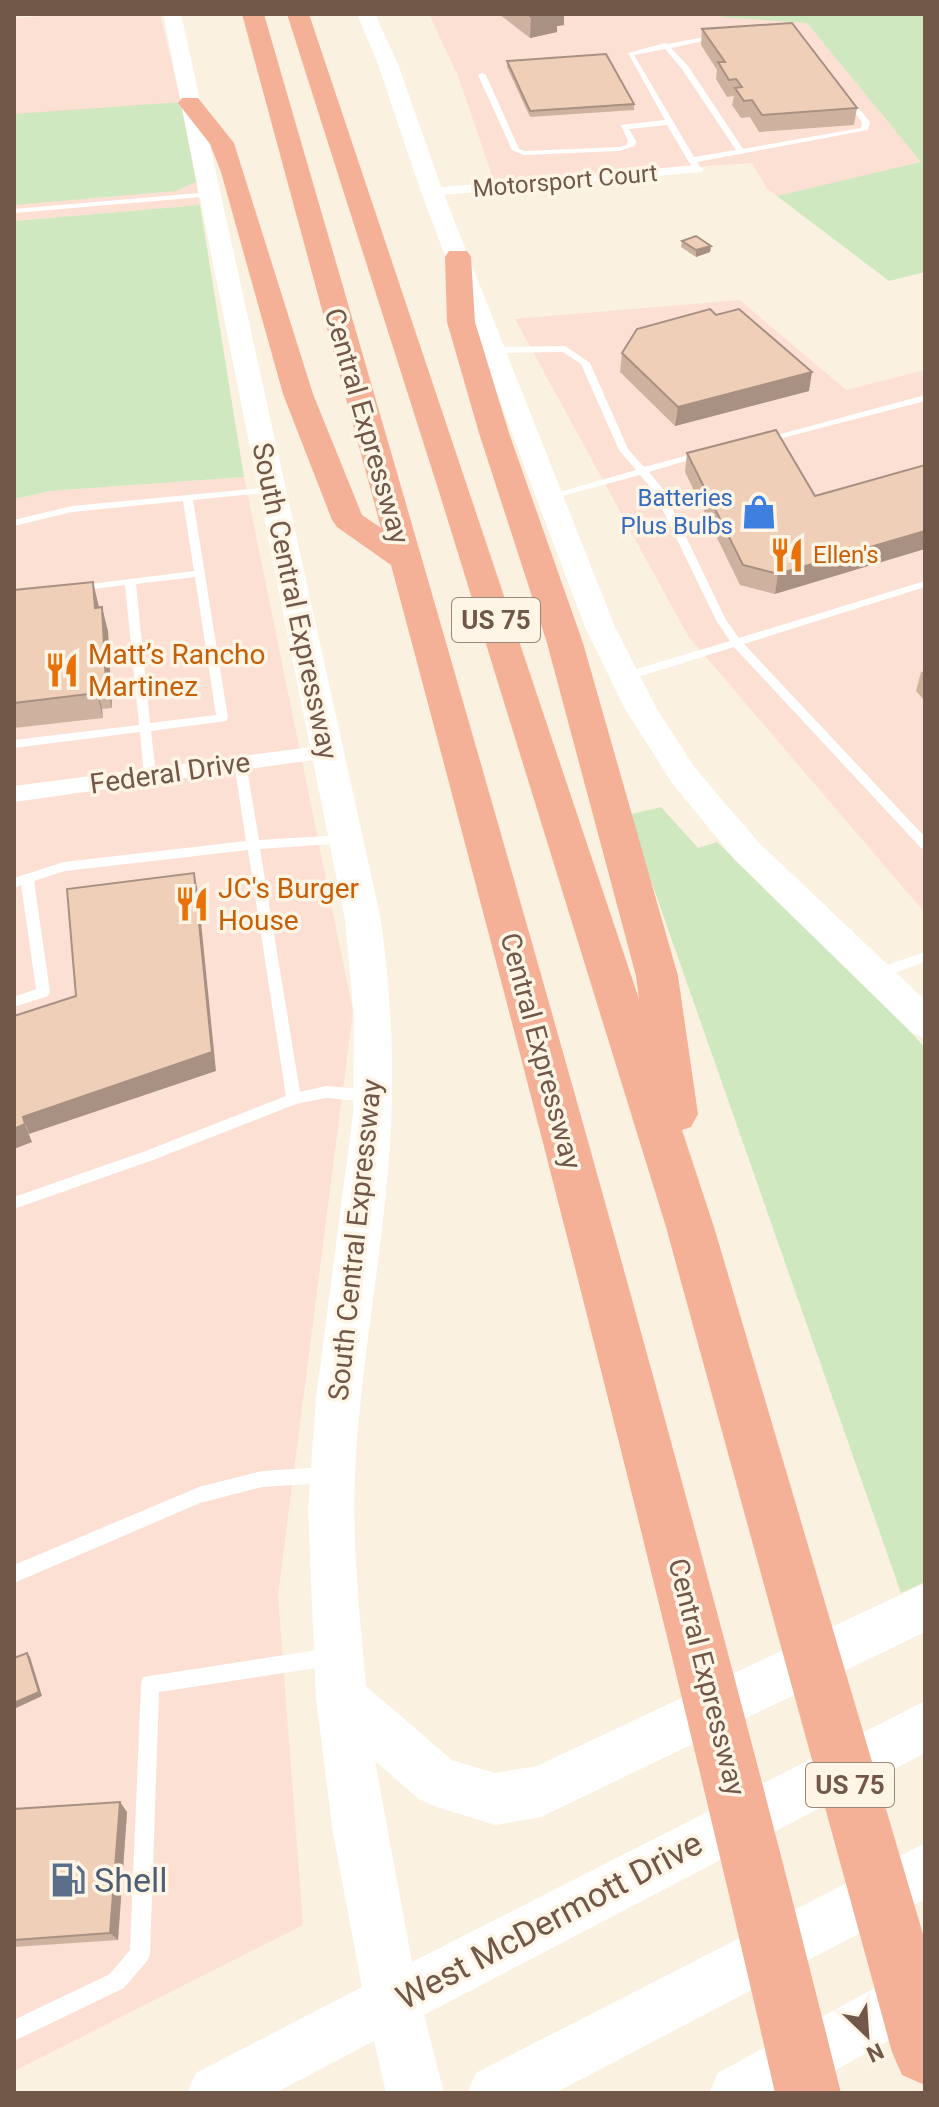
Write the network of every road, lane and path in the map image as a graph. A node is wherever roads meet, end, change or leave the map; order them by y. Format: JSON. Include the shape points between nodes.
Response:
{"nodes":[{"id":1,"x":172,"y":14,"type":"edge"},
{"id":2,"x":253,"y":14,"type":"edge"},
{"id":3,"x":298,"y":14,"type":"edge"},
{"id":4,"x":366,"y":14,"type":"edge"},
{"id":5,"x":735,"y":33,"type":"edge"},
{"id":6,"x":665,"y":45,"type":"junction"},
{"id":7,"x":482,"y":75,"type":"dead end"},
{"id":8,"x":841,"y":88,"type":"edge"},
{"id":9,"x":190,"y":103,"type":"junction"},
{"id":10,"x":670,"y":122,"type":"junction"},
{"id":11,"x":741,"y":151,"type":"junction"},
{"id":12,"x":694,"y":164,"type":"junction"},
{"id":13,"x":432,"y":192,"type":"junction"},
{"id":14,"x":211,"y":194,"type":"junction"},
{"id":15,"x":14,"y":211,"type":"edge"},
{"id":16,"x":458,"y":257,"type":"junction"},
{"id":17,"x":494,"y":350,"type":"junction"},
{"id":18,"x":925,"y":398,"type":"edge"},
{"id":19,"x":754,"y":442,"type":"edge"},
{"id":20,"x":713,"y":451,"type":"edge"},
{"id":21,"x":642,"y":470,"type":"junction"},
{"id":22,"x":271,"y":490,"type":"junction"},
{"id":23,"x":551,"y":496,"type":"junction"},
{"id":24,"x":188,"y":498,"type":"junction"},
{"id":25,"x":14,"y":523,"type":"edge"},
{"id":26,"x":405,"y":560,"type":"junction"},
{"id":27,"x":200,"y":573,"type":"junction"},
{"id":28,"x":130,"y":582,"type":"junction"},
{"id":29,"x":925,"y":584,"type":"edge"},
{"id":30,"x":68,"y":589,"type":"edge"},
{"id":31,"x":736,"y":642,"type":"junction"},
{"id":32,"x":624,"y":677,"type":"junction"},
{"id":33,"x":145,"y":727,"type":"junction"},
{"id":34,"x":14,"y":744,"type":"edge"},
{"id":35,"x":327,"y":752,"type":"junction"},
{"id":36,"x":240,"y":763,"type":"junction"},
{"id":37,"x":150,"y":776,"type":"junction"},
{"id":38,"x":14,"y":794,"type":"edge"},
{"id":39,"x":346,"y":839,"type":"junction"},
{"id":40,"x":252,"y":845,"type":"junction"},
{"id":41,"x":925,"y":845,"type":"edge"},
{"id":42,"x":20,"y":881,"type":"edge"},
{"id":43,"x":925,"y":957,"type":"edge"},
{"id":44,"x":875,"y":975,"type":"junction"},
{"id":45,"x":14,"y":1002,"type":"edge"},
{"id":46,"x":925,"y":1023,"type":"edge"},
{"id":47,"x":373,"y":1096,"type":"junction"},
{"id":48,"x":294,"y":1099,"type":"junction"},
{"id":49,"x":14,"y":1203,"type":"edge"},
{"id":50,"x":690,"y":1227,"type":"junction"},
{"id":51,"x":332,"y":1475,"type":"junction"},
{"id":52,"x":14,"y":1574,"type":"edge"},
{"id":53,"x":925,"y":1607,"type":"edge"},
{"id":54,"x":340,"y":1677,"type":"junction"},
{"id":55,"x":925,"y":1726,"type":"edge"},
{"id":56,"x":925,"y":1870,"type":"edge"},
{"id":57,"x":925,"y":1989,"type":"edge"},
{"id":58,"x":392,"y":2002,"type":"junction"},
{"id":59,"x":14,"y":2031,"type":"edge"},
{"id":60,"x":925,"y":2052,"type":"edge"},
{"id":61,"x":216,"y":2093,"type":"edge"},
{"id":62,"x":415,"y":2093,"type":"edge"},
{"id":63,"x":496,"y":2093,"type":"edge"},
{"id":64,"x":738,"y":2093,"type":"edge"},
{"id":65,"x":808,"y":2093,"type":"edge"}],
"edges":[{"from":1,"to":9,"type":"main road","name":"South Central Expressway"},
{"from":2,"to":26,"type":"highway","name":"Central Expressway","number":"US 75"},
{"from":3,"to":50,"type":"highway","number":"US 75"},
{"from":4,"to":13,"type":"main road"},
{"from":5,"to":6,"type":"lane"},
{"from":6,"to":10,"type":"lane","via":[[630,54]]},
{"from":6,"to":11,"type":"lane"},
{"from":7,"to":10,"type":"lane","via":[[516,150],[524,153],[619,149],[631,146],[624,127]]},
{"from":8,"to":11,"type":"lane","via":[[866,122],[864,130]]},
{"from":9,"to":14,"type":"main road","name":"South Central Expressway"},
{"from":9,"to":26,"type":"highway","via":[[222,143],[233,172],[298,394],[348,520]]},
{"from":10,"to":12,"type":"lane"},
{"from":11,"to":12,"type":"lane"},
{"from":12,"to":13,"type":"street","name":"Motorsport Court"},
{"from":13,"to":16,"type":"main road"},
{"from":14,"to":15,"type":"lane"},
{"from":14,"to":22,"type":"main road","name":"South Central Expressway"},
{"from":16,"to":17,"type":"main road"},
{"from":16,"to":50,"type":"highway","via":[[461,322],[565,643],[657,976]]},
{"from":17,"to":21,"type":"lane","via":[[552,348],[577,355],[624,450]]},
{"from":17,"to":23,"type":"main road"},
{"from":18,"to":19,"type":"lane"},
{"from":20,"to":21,"type":"lane"},
{"from":21,"to":23,"type":"lane"},
{"from":21,"to":31,"type":"lane","via":[[658,489]]},
{"from":22,"to":24,"type":"lane"},
{"from":22,"to":35,"type":"main road","name":"South Central Expressway"},
{"from":23,"to":32,"type":"main road"},
{"from":24,"to":25,"type":"lane","via":[[72,509]]},
{"from":24,"to":27,"type":"lane"},
{"from":26,"to":65,"type":"highway","name":"Central Expressway","number":"US 75","via":[[593,1236]]},
{"from":27,"to":28,"type":"lane"},
{"from":27,"to":33,"type":"lane","via":[[222,718]]},
{"from":28,"to":30,"type":"lane"},
{"from":28,"to":33,"type":"lane"},
{"from":29,"to":31,"type":"lane"},
{"from":31,"to":32,"type":"lane"},
{"from":31,"to":41,"type":"lane"},
{"from":32,"to":44,"type":"main road","via":[[657,736],[753,857]]},
{"from":33,"to":34,"type":"lane"},
{"from":33,"to":37,"type":"lane"},
{"from":35,"to":36,"type":"street","name":"Federal Drive"},
{"from":35,"to":39,"type":"main road","name":"South Central Expressway"},
{"from":36,"to":37,"type":"street","name":"Federal Drive"},
{"from":36,"to":40,"type":"lane"},
{"from":37,"to":38,"type":"street","name":"Federal Drive"},
{"from":39,"to":40,"type":"lane"},
{"from":39,"to":47,"type":"main road","name":"South Central Expressway","via":[[371,979]]},
{"from":40,"to":42,"type":"lane","via":[[64,867]]},
{"from":40,"to":48,"type":"lane"},
{"from":42,"to":45,"type":"lane","via":[[43,992]]},
{"from":43,"to":44,"type":"lane"},
{"from":44,"to":46,"type":"main road"},
{"from":47,"to":48,"type":"lane","via":[[326,1092]]},
{"from":47,"to":51,"type":"main road","name":"South Central Expressway"},
{"from":48,"to":49,"type":"lane"},
{"from":50,"to":60,"type":"highway","number":"US 75"},
{"from":51,"to":52,"type":"lane","via":[[262,1479],[199,1495]]},
{"from":51,"to":54,"type":"main road","name":"South Central Expressway"},
{"from":53,"to":54,"type":"main road","via":[[541,1791],[495,1799],[437,1781]]},
{"from":54,"to":58,"type":"main road","name":"South Central Expressway","via":[[370,1899]]},
{"from":54,"to":59,"type":"lane","via":[[150,1684],[140,1954],[117,1981]]},
{"from":55,"to":58,"type":"main road","name":"West McDermott Drive"},
{"from":56,"to":63,"type":"main road"},
{"from":57,"to":64,"type":"main road"},
{"from":58,"to":61,"type":"main road","name":"West McDermott Drive"},
{"from":58,"to":62,"type":"main road","name":"South Central Expressway"}]}
